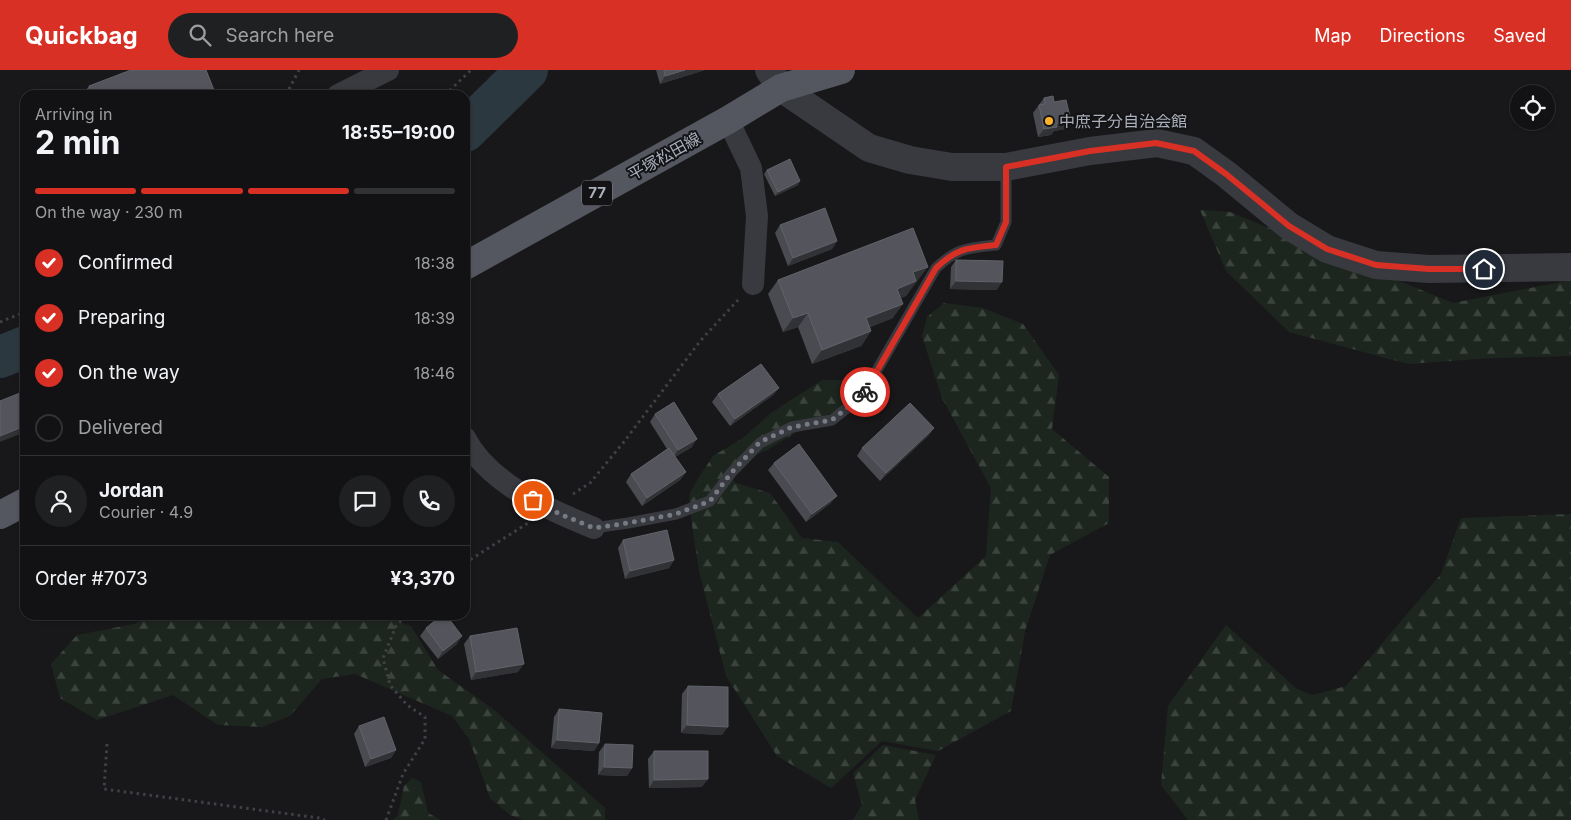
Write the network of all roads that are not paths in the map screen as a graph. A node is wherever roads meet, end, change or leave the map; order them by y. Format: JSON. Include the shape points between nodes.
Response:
{"nodes":[{"id":1,"x":388,"y":70,"type":"edge"},
{"id":2,"x":841,"y":70,"type":"edge"},
{"id":3,"x":775,"y":79,"type":"edge"},
{"id":4,"x":348,"y":90,"type":"edge"},
{"id":5,"x":728,"y":120,"type":"junction"},
{"id":6,"x":1006,"y":167,"type":"junction"},
{"id":7,"x":470,"y":263,"type":"edge"},
{"id":8,"x":1571,"y":267,"type":"edge"},
{"id":9,"x":753,"y":284,"type":"road end"},
{"id":10,"x":470,"y":445,"type":"edge"},
{"id":11,"x":20,"y":505,"type":"edge"},
{"id":12,"x":0,"y":516,"type":"edge"},
{"id":13,"x":594,"y":528,"type":"joint"}],
"edges":[{"from":1,"to":4,"type":"street"},
{"from":2,"to":3,"type":"main road","name":"平塚松田線","number":"77"},
{"from":3,"to":5,"type":"main road","name":"平塚松田線","number":"77"},
{"from":3,"to":6,"type":"street","via":[[869,148],[910,160],[952,167]]},
{"from":5,"to":7,"type":"main road","name":"平塚松田線","number":"77"},
{"from":5,"to":9,"type":"street","via":[[751,168],[757,216]]},
{"from":6,"to":8,"type":"street","via":[[1090,151],[1156,143],[1194,151],[1289,226],[1327,249],[1376,265],[1429,269]]},
{"from":6,"to":13,"type":"lane","via":[[1006,222],[996,245],[965,249],[948,257],[936,268],[862,396],[832,420],[792,427],[760,442],[710,501],[676,514]]},
{"from":10,"to":13,"type":"street","via":[[489,471],[550,509]]},
{"from":11,"to":12,"type":"main road"}]}
